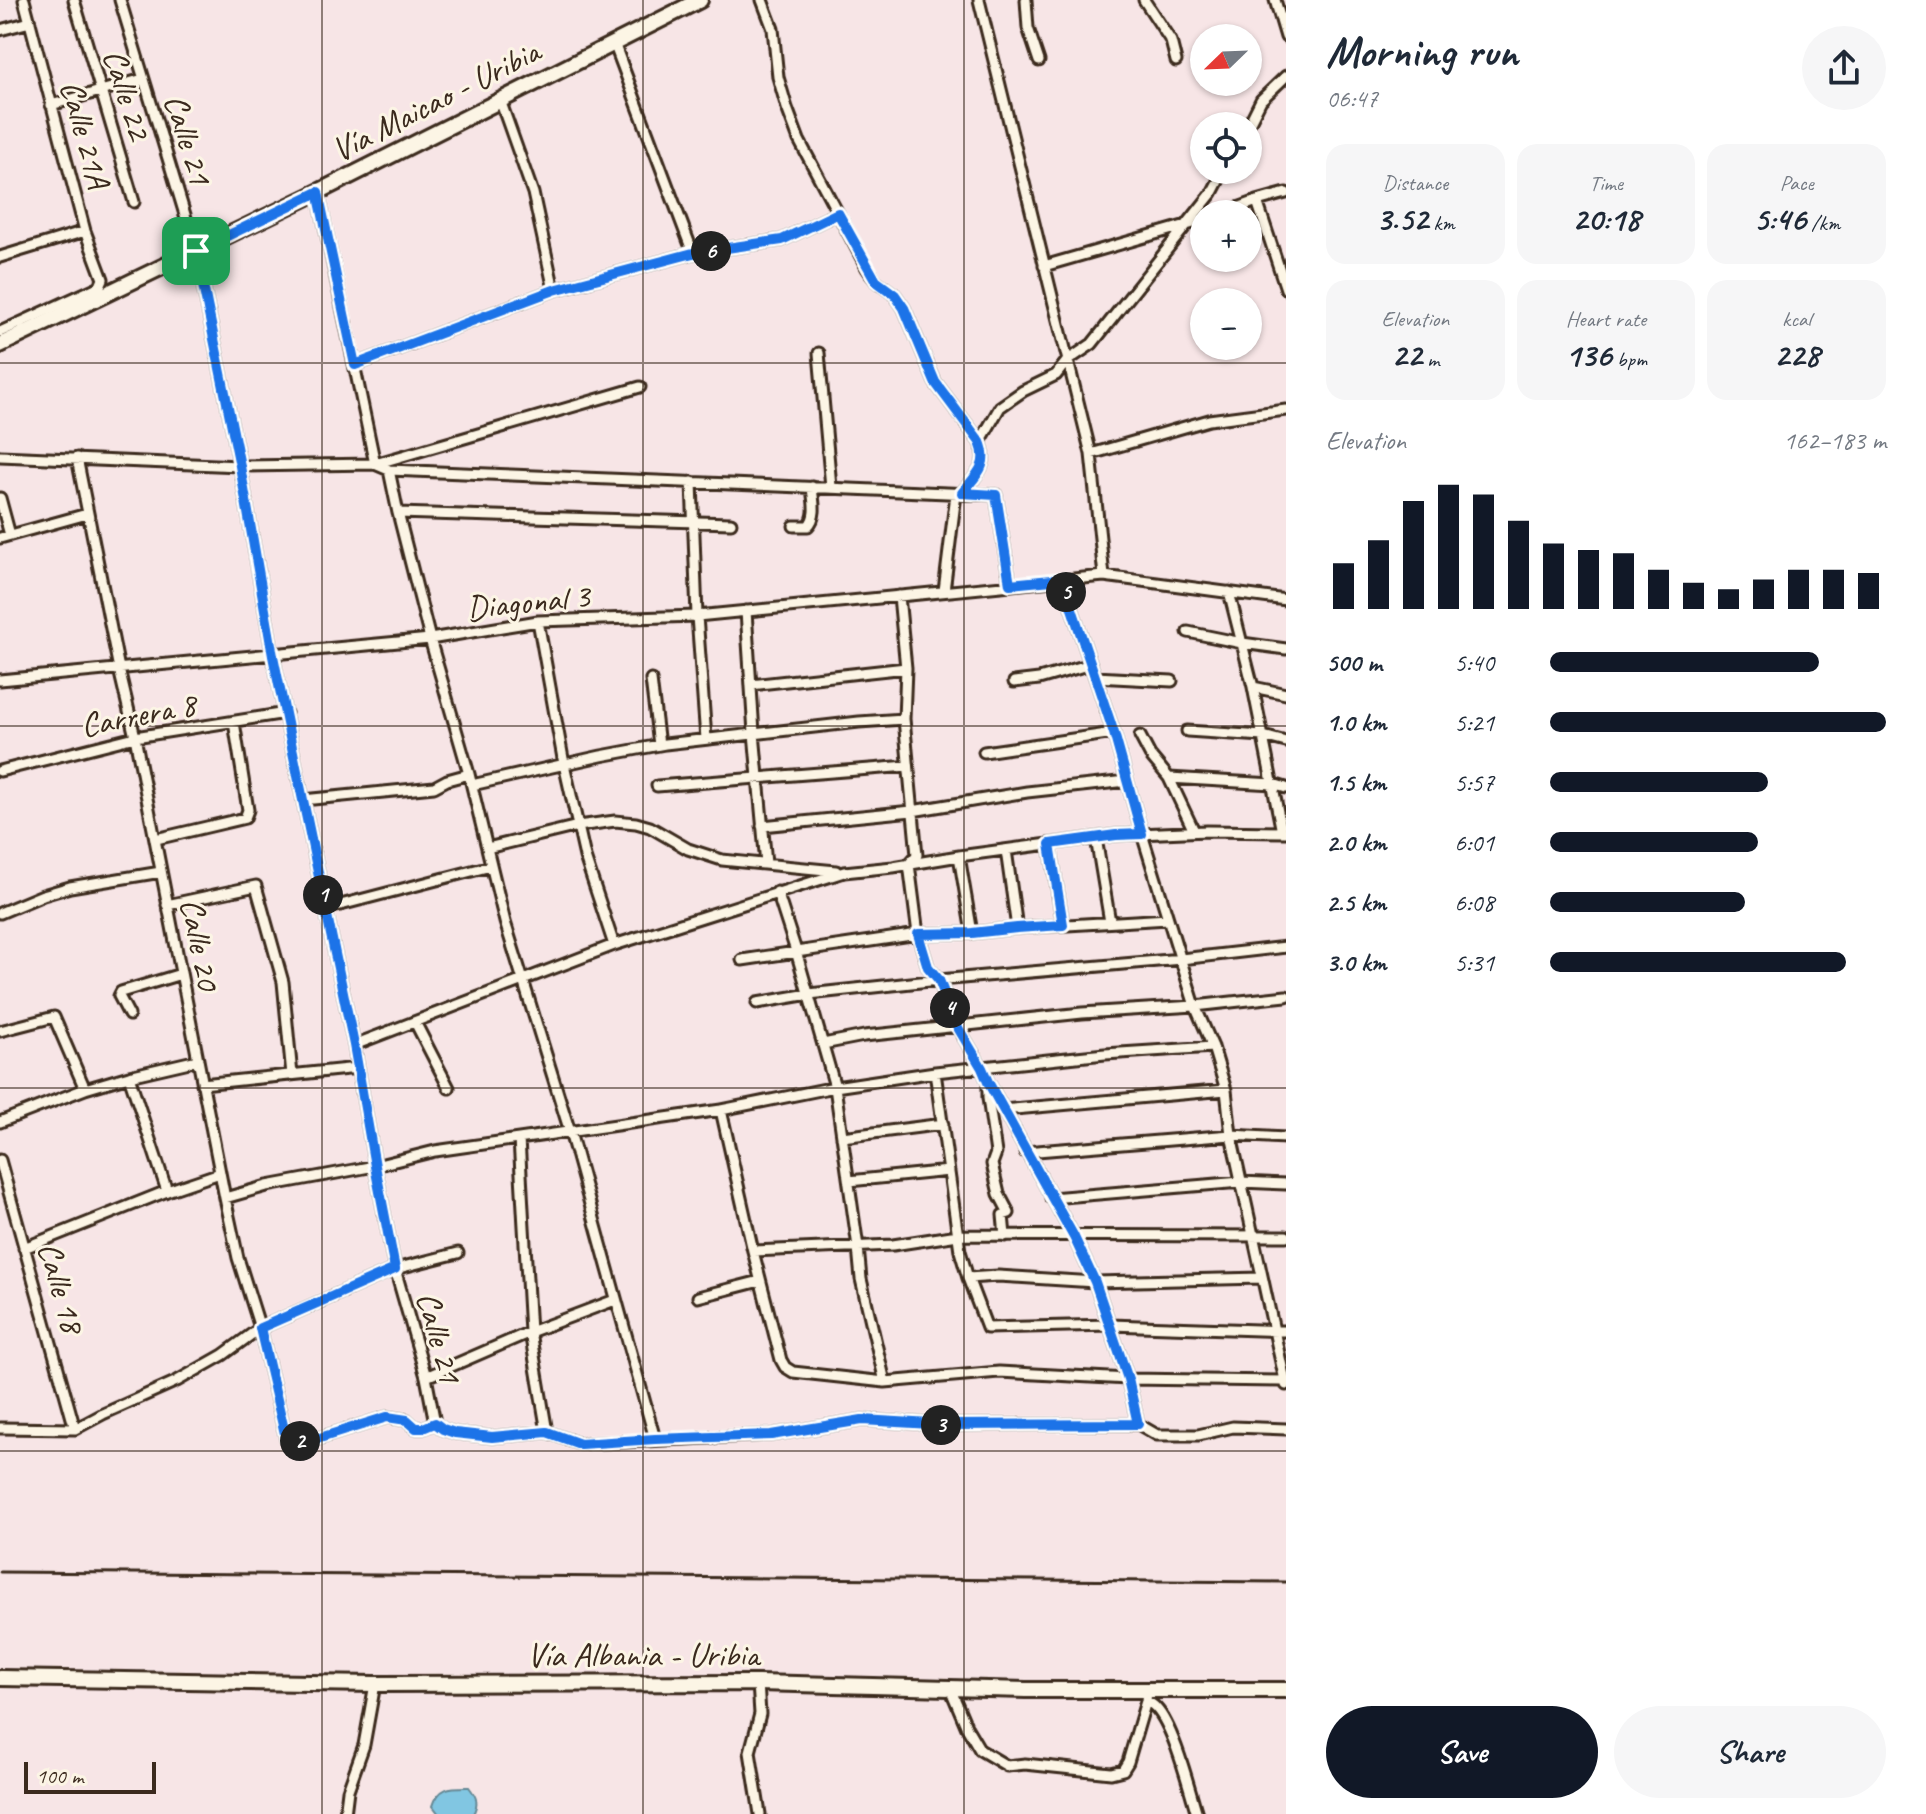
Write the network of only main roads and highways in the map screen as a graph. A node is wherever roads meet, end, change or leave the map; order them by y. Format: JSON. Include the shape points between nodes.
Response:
{"nodes":[{"id":1,"x":700,"y":0,"type":"edge"},
{"id":2,"x":0,"y":345,"type":"edge"},
{"id":3,"x":0,"y":1678,"type":"edge"},
{"id":4,"x":1286,"y":1690,"type":"edge"}],
"edges":[{"from":1,"to":2,"type":"main road","name":"Vía Maicao - Uribia"},
{"from":3,"to":4,"type":"main road","name":"Vía Albania - Uribia","via":[[758,1683],[1147,1695]]}]}
